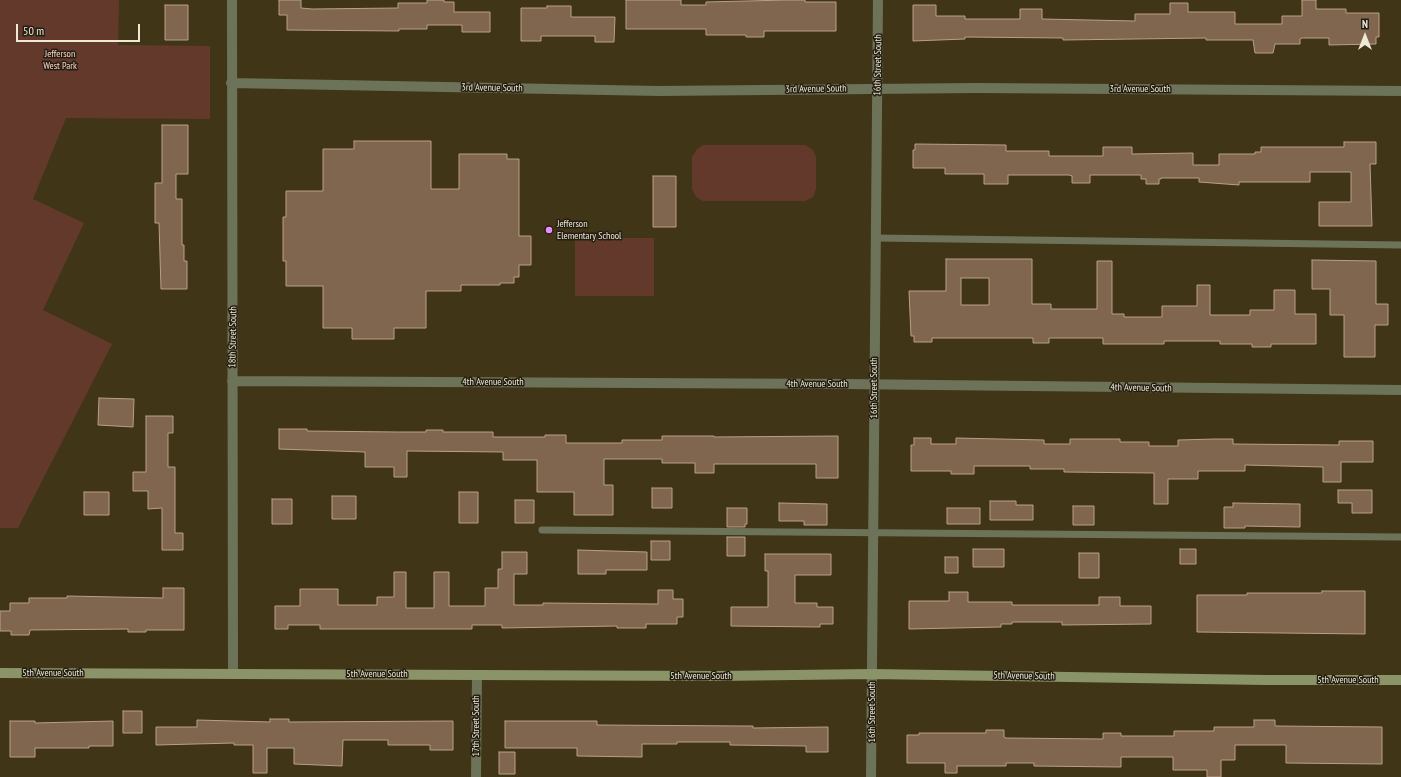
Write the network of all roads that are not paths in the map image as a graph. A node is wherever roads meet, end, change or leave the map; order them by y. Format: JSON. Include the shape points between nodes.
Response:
{"nodes":[{"id":1,"x":232,"y":0,"type":"edge"},
{"id":2,"x":878,"y":0,"type":"edge"},
{"id":3,"x":231,"y":83,"type":"junction"},
{"id":4,"x":877,"y":89,"type":"junction"},
{"id":5,"x":1401,"y":91,"type":"edge"},
{"id":6,"x":876,"y":238,"type":"junction"},
{"id":7,"x":1401,"y":245,"type":"edge"},
{"id":8,"x":232,"y":381,"type":"junction"},
{"id":9,"x":874,"y":384,"type":"junction"},
{"id":10,"x":1401,"y":390,"type":"edge"},
{"id":11,"x":542,"y":530,"type":"dead end"},
{"id":12,"x":873,"y":532,"type":"junction"},
{"id":13,"x":1401,"y":537,"type":"edge"},
{"id":14,"x":0,"y":673,"type":"edge"},
{"id":15,"x":233,"y":673,"type":"junction"},
{"id":16,"x":872,"y":674,"type":"junction"},
{"id":17,"x":477,"y":675,"type":"junction"},
{"id":18,"x":1401,"y":680,"type":"edge"},
{"id":19,"x":476,"y":777,"type":"edge"},
{"id":20,"x":871,"y":777,"type":"edge"}],
"edges":[{"from":1,"to":3,"type":"street","name":"18th Street South"},
{"from":2,"to":4,"type":"street","name":"16th Street South"},
{"from":3,"to":4,"type":"street","name":"3rd Avenue South","via":[[659,91]]},
{"from":3,"to":8,"type":"street","name":"18th Street South","via":[[234,314]]},
{"from":4,"to":5,"type":"street","name":"3rd Avenue South"},
{"from":4,"to":6,"type":"street","name":"16th Street South"},
{"from":6,"to":7,"type":"lane"},
{"from":6,"to":9,"type":"street","name":"16th Street South"},
{"from":8,"to":9,"type":"street","name":"4th Avenue South"},
{"from":8,"to":15,"type":"street","name":"18th Street South"},
{"from":9,"to":10,"type":"street","name":"4th Avenue South"},
{"from":9,"to":12,"type":"street","name":"16th Street South"},
{"from":11,"to":12,"type":"lane"},
{"from":12,"to":13,"type":"lane"},
{"from":12,"to":16,"type":"street","name":"16th Street South"},
{"from":14,"to":15,"type":"street","name":"5th Avenue South"},
{"from":15,"to":17,"type":"street","name":"5th Avenue South"},
{"from":16,"to":17,"type":"street","name":"5th Avenue South"},
{"from":16,"to":18,"type":"street","name":"5th Avenue South"},
{"from":16,"to":20,"type":"street","name":"16th Street South"},
{"from":17,"to":19,"type":"street","name":"17th Street South"}]}
